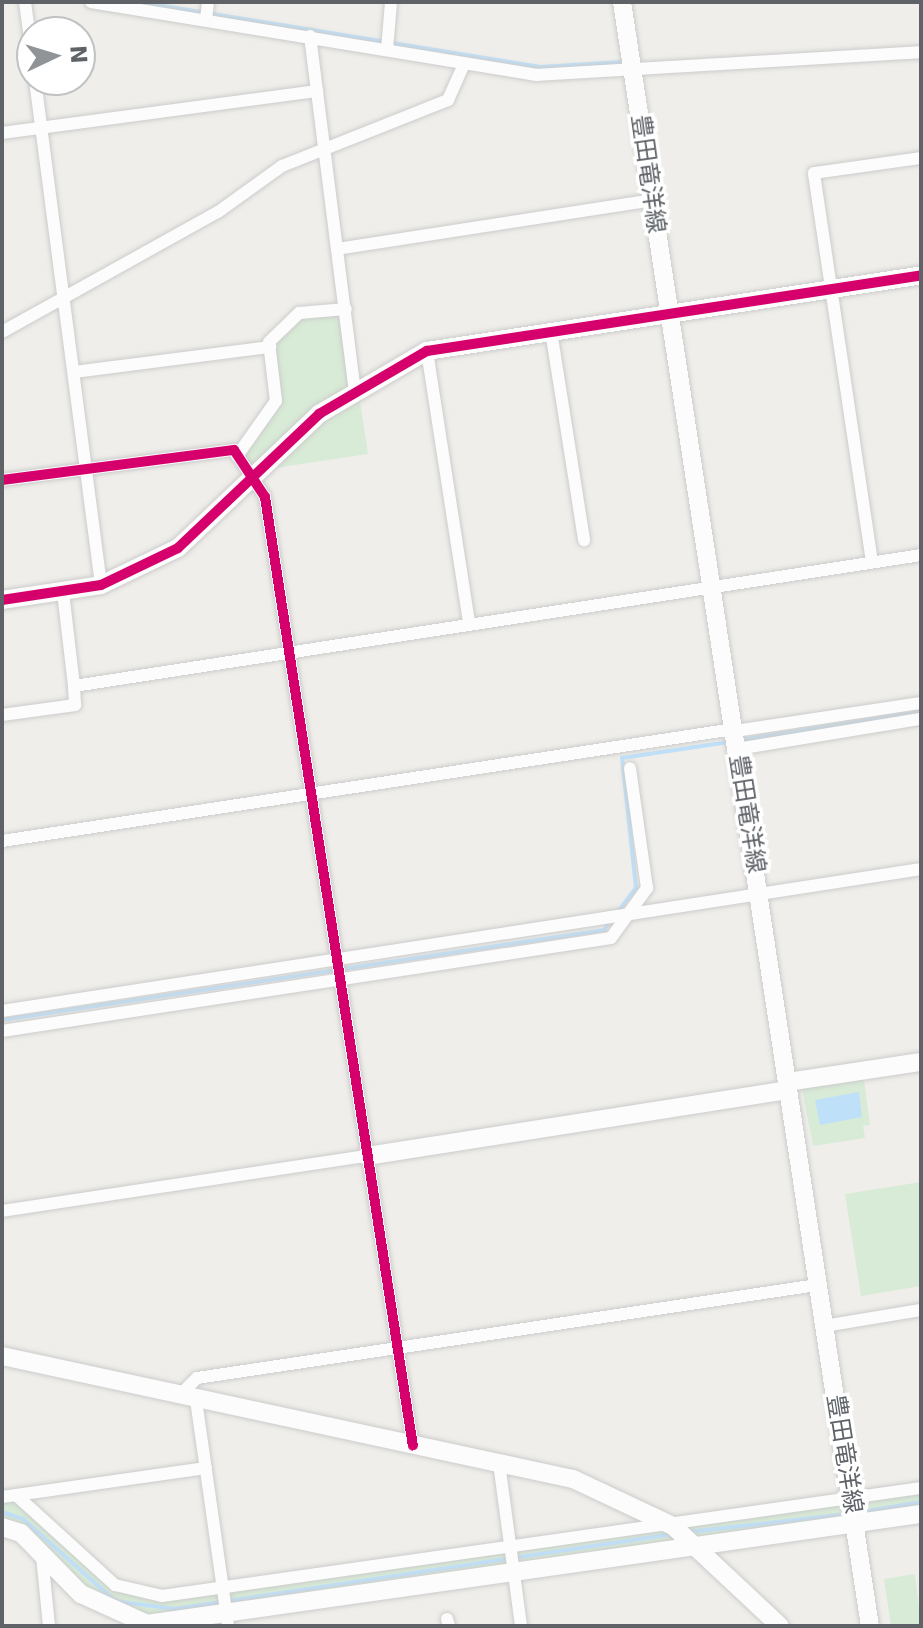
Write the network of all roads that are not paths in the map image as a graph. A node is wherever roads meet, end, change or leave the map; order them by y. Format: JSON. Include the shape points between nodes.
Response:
{"nodes":[{"id":1,"x":91,"y":2,"type":"edge"},
{"id":2,"x":208,"y":2,"type":"edge"},
{"id":3,"x":391,"y":2,"type":"edge"},
{"id":4,"x":622,"y":2,"type":"edge"},
{"id":5,"x":206,"y":19,"type":"junction"},
{"id":6,"x":310,"y":36,"type":"junction"},
{"id":7,"x":387,"y":50,"type":"junction"},
{"id":8,"x":921,"y":52,"type":"edge"},
{"id":9,"x":464,"y":64,"type":"junction"},
{"id":10,"x":633,"y":71,"type":"junction"},
{"id":11,"x":317,"y":91,"type":"junction"},
{"id":12,"x":37,"y":96,"type":"edge"},
{"id":13,"x":42,"y":128,"type":"junction"},
{"id":14,"x":2,"y":133,"type":"edge"},
{"id":15,"x":324,"y":149,"type":"junction"},
{"id":16,"x":921,"y":158,"type":"edge"},
{"id":17,"x":652,"y":200,"type":"junction"},
{"id":18,"x":337,"y":249,"type":"junction"},
{"id":19,"x":921,"y":275,"type":"edge"},
{"id":20,"x":830,"y":290,"type":"junction"},
{"id":21,"x":65,"y":296,"type":"junction"},
{"id":22,"x":346,"y":309,"type":"junction"},
{"id":23,"x":667,"y":313,"type":"junction"},
{"id":24,"x":551,"y":331,"type":"junction"},
{"id":25,"x":2,"y":332,"type":"edge"},
{"id":26,"x":270,"y":347,"type":"junction"},
{"id":27,"x":427,"y":351,"type":"junction"},
{"id":28,"x":74,"y":372,"type":"junction"},
{"id":29,"x":355,"y":390,"type":"junction"},
{"id":30,"x":237,"y":456,"type":"junction"},
{"id":31,"x":87,"y":469,"type":"junction"},
{"id":32,"x":252,"y":479,"type":"junction"},
{"id":33,"x":2,"y":480,"type":"edge"},
{"id":34,"x":584,"y":540,"type":"dead end"},
{"id":35,"x":921,"y":555,"type":"edge"},
{"id":36,"x":872,"y":562,"type":"junction"},
{"id":37,"x":101,"y":585,"type":"junction"},
{"id":38,"x":712,"y":588,"type":"junction"},
{"id":39,"x":63,"y":592,"type":"junction"},
{"id":40,"x":2,"y":600,"type":"edge"},
{"id":41,"x":469,"y":623,"type":"junction"},
{"id":42,"x":291,"y":650,"type":"junction"},
{"id":43,"x":74,"y":686,"type":"junction"},
{"id":44,"x":921,"y":703,"type":"edge"},
{"id":45,"x":2,"y":715,"type":"edge"},
{"id":46,"x":921,"y":719,"type":"edge"},
{"id":47,"x":736,"y":738,"type":"junction"},
{"id":48,"x":630,"y":768,"type":"dead end"},
{"id":49,"x":313,"y":793,"type":"junction"},
{"id":50,"x":2,"y":841,"type":"edge"},
{"id":51,"x":921,"y":869,"type":"edge"},
{"id":52,"x":759,"y":894,"type":"junction"},
{"id":53,"x":630,"y":914,"type":"junction"},
{"id":54,"x":337,"y":960,"type":"junction"},
{"id":55,"x":340,"y":978,"type":"junction"},
{"id":56,"x":2,"y":1011,"type":"edge"},
{"id":57,"x":2,"y":1031,"type":"edge"},
{"id":58,"x":921,"y":1062,"type":"edge"},
{"id":59,"x":787,"y":1086,"type":"junction"},
{"id":60,"x":367,"y":1156,"type":"junction"},
{"id":61,"x":2,"y":1211,"type":"edge"},
{"id":62,"x":817,"y":1285,"type":"junction"},
{"id":63,"x":921,"y":1310,"type":"edge"},
{"id":64,"x":824,"y":1326,"type":"junction"},
{"id":65,"x":397,"y":1347,"type":"junction"},
{"id":66,"x":2,"y":1356,"type":"edge"},
{"id":67,"x":188,"y":1398,"type":"junction"},
{"id":68,"x":413,"y":1446,"type":"junction"},
{"id":69,"x":499,"y":1463,"type":"junction"},
{"id":70,"x":206,"y":1468,"type":"junction"},
{"id":71,"x":921,"y":1488,"type":"edge"},
{"id":72,"x":16,"y":1495,"type":"junction"},
{"id":73,"x":2,"y":1497,"type":"edge"},
{"id":74,"x":853,"y":1510,"type":"junction"},
{"id":75,"x":921,"y":1514,"type":"edge"},
{"id":76,"x":663,"y":1519,"type":"junction"},
{"id":77,"x":2,"y":1527,"type":"edge"},
{"id":78,"x":51,"y":1530,"type":"junction"},
{"id":79,"x":509,"y":1545,"type":"junction"},
{"id":80,"x":698,"y":1547,"type":"junction"},
{"id":81,"x":38,"y":1551,"type":"junction"},
{"id":82,"x":513,"y":1571,"type":"junction"},
{"id":83,"x":223,"y":1590,"type":"junction"},
{"id":84,"x":227,"y":1621,"type":"edge"},
{"id":85,"x":49,"y":1626,"type":"edge"},
{"id":86,"x":521,"y":1626,"type":"edge"},
{"id":87,"x":780,"y":1626,"type":"edge"},
{"id":88,"x":870,"y":1626,"type":"edge"}],
"edges":[{"from":1,"to":5,"type":"street"},
{"from":2,"to":5,"type":"street"},
{"from":3,"to":7,"type":"street"},
{"from":4,"to":10,"type":"street","name":"豊田竜洋線"},
{"from":5,"to":6,"type":"street"},
{"from":6,"to":7,"type":"street"},
{"from":6,"to":11,"type":"street"},
{"from":7,"to":9,"type":"street"},
{"from":8,"to":10,"type":"street"},
{"from":9,"to":10,"type":"street","via":[[537,75]]},
{"from":9,"to":15,"type":"street","via":[[448,100]]},
{"from":10,"to":17,"type":"street","name":"豊田竜洋線"},
{"from":11,"to":13,"type":"street"},
{"from":11,"to":15,"type":"street"},
{"from":12,"to":13,"type":"street"},
{"from":13,"to":14,"type":"street"},
{"from":13,"to":21,"type":"street"},
{"from":15,"to":18,"type":"street"},
{"from":15,"to":21,"type":"street","via":[[282,166],[218,212]]},
{"from":16,"to":20,"type":"street","via":[[814,173]]},
{"from":17,"to":18,"type":"street"},
{"from":17,"to":23,"type":"street","name":"豊田竜洋線"},
{"from":18,"to":22,"type":"street"},
{"from":19,"to":20,"type":"street"},
{"from":20,"to":23,"type":"street"},
{"from":20,"to":36,"type":"street"},
{"from":21,"to":25,"type":"street"},
{"from":21,"to":28,"type":"street"},
{"from":22,"to":26,"type":"street","via":[[299,313]]},
{"from":22,"to":29,"type":"street"},
{"from":23,"to":24,"type":"street"},
{"from":23,"to":38,"type":"street","name":"豊田竜洋線"},
{"from":24,"to":27,"type":"street"},
{"from":24,"to":34,"type":"street"},
{"from":26,"to":28,"type":"street"},
{"from":26,"to":30,"type":"street","via":[[276,401]]},
{"from":27,"to":29,"type":"street"},
{"from":27,"to":41,"type":"street"},
{"from":28,"to":31,"type":"street"},
{"from":29,"to":32,"type":"street"},
{"from":30,"to":31,"type":"street","via":[[234,450]]},
{"from":30,"to":32,"type":"street"},
{"from":31,"to":33,"type":"street"},
{"from":31,"to":37,"type":"street"},
{"from":32,"to":37,"type":"street","via":[[178,548]]},
{"from":32,"to":42,"type":"street","via":[[265,497]]},
{"from":35,"to":36,"type":"street"},
{"from":36,"to":38,"type":"street"},
{"from":37,"to":39,"type":"street"},
{"from":38,"to":41,"type":"street"},
{"from":38,"to":47,"type":"street","name":"豊田竜洋線"},
{"from":39,"to":40,"type":"street"},
{"from":39,"to":43,"type":"street"},
{"from":41,"to":42,"type":"street"},
{"from":42,"to":43,"type":"street"},
{"from":42,"to":49,"type":"street"},
{"from":43,"to":45,"type":"street","via":[[75,705]]},
{"from":44,"to":47,"type":"street"},
{"from":46,"to":47,"type":"street"},
{"from":47,"to":49,"type":"street"},
{"from":47,"to":52,"type":"street","name":"豊田竜洋線"},
{"from":48,"to":53,"type":"street","via":[[647,888]]},
{"from":49,"to":50,"type":"street"},
{"from":49,"to":54,"type":"street"},
{"from":51,"to":52,"type":"street"},
{"from":52,"to":53,"type":"street"},
{"from":52,"to":59,"type":"street","name":"豊田竜洋線"},
{"from":53,"to":54,"type":"street"},
{"from":53,"to":55,"type":"street","via":[[611,938]]},
{"from":54,"to":55,"type":"street"},
{"from":54,"to":56,"type":"street"},
{"from":55,"to":57,"type":"street"},
{"from":55,"to":60,"type":"street"},
{"from":58,"to":59,"type":"street"},
{"from":59,"to":60,"type":"street"},
{"from":59,"to":62,"type":"street","name":"豊田竜洋線"},
{"from":60,"to":61,"type":"street"},
{"from":60,"to":65,"type":"street"},
{"from":62,"to":64,"type":"street","name":"豊田竜洋線"},
{"from":62,"to":65,"type":"street"},
{"from":63,"to":64,"type":"street"},
{"from":64,"to":74,"type":"street","name":"豊田竜洋線"},
{"from":65,"to":67,"type":"street","via":[[197,1378]]},
{"from":65,"to":68,"type":"street"},
{"from":66,"to":67,"type":"street"},
{"from":67,"to":68,"type":"street"},
{"from":67,"to":70,"type":"street"},
{"from":68,"to":69,"type":"street"},
{"from":69,"to":76,"type":"street","via":[[573,1479]]},
{"from":69,"to":79,"type":"street"},
{"from":70,"to":72,"type":"street"},
{"from":70,"to":83,"type":"street"},
{"from":71,"to":74,"type":"street"},
{"from":72,"to":73,"type":"street"},
{"from":72,"to":78,"type":"street"},
{"from":74,"to":75,"type":"street"},
{"from":74,"to":76,"type":"street"},
{"from":74,"to":80,"type":"street"},
{"from":74,"to":88,"type":"street","name":"豊田竜洋線"},
{"from":76,"to":79,"type":"street"},
{"from":76,"to":80,"type":"street"},
{"from":77,"to":81,"type":"street"},
{"from":78,"to":81,"type":"street"},
{"from":78,"to":83,"type":"street","via":[[115,1585],[139,1593]]},
{"from":79,"to":82,"type":"street"},
{"from":79,"to":83,"type":"street"},
{"from":80,"to":82,"type":"street"},
{"from":80,"to":87,"type":"street"},
{"from":81,"to":84,"type":"street","via":[[81,1594],[124,1618],[147,1624]]},
{"from":81,"to":85,"type":"street"},
{"from":82,"to":84,"type":"street"},
{"from":82,"to":86,"type":"street"},
{"from":83,"to":84,"type":"street"}]}
